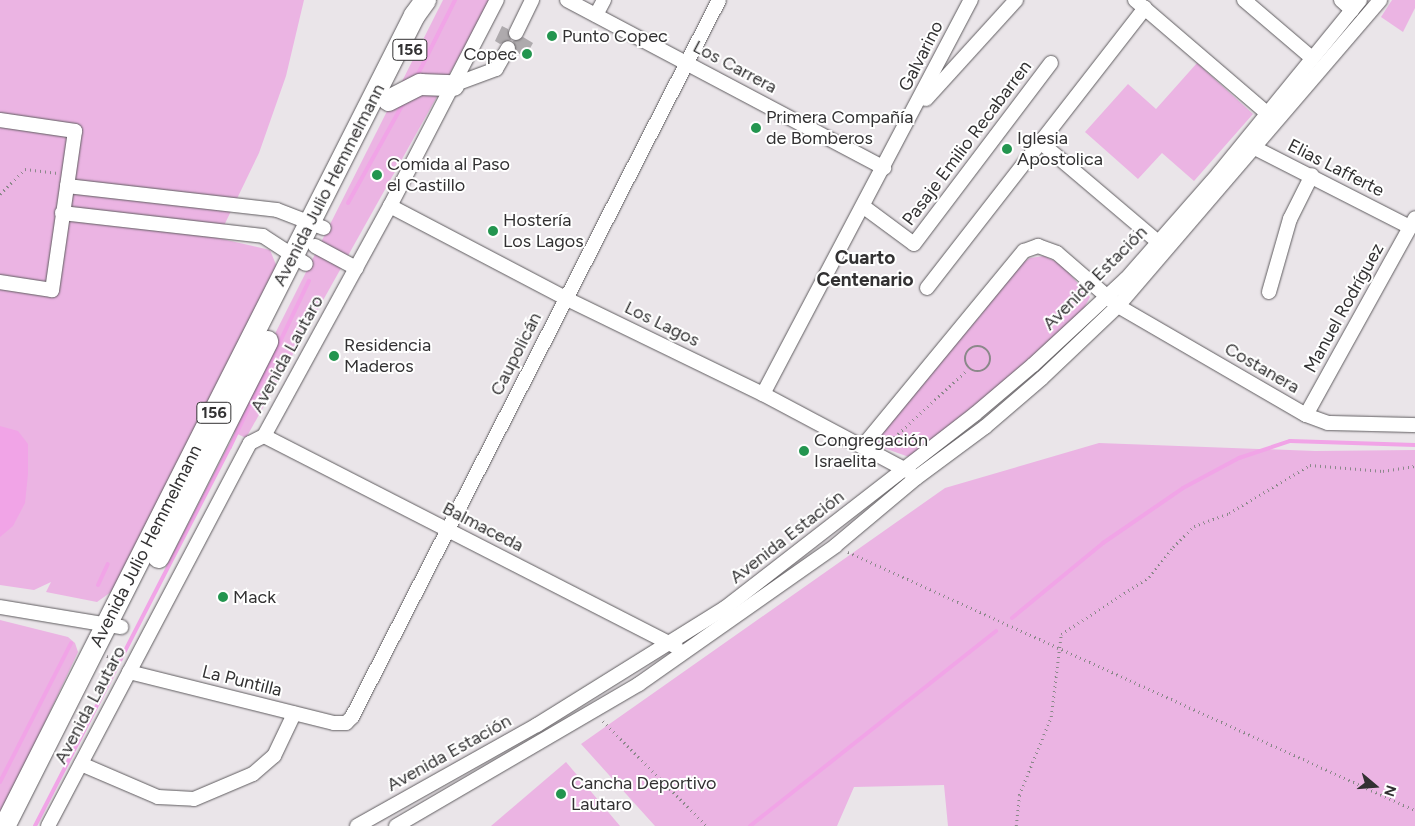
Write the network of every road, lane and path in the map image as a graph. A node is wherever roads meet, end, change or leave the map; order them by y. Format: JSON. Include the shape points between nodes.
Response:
{"nodes":[{"id":1,"x":426,"y":0,"type":"edge"},
{"id":2,"x":430,"y":0,"type":"edge"},
{"id":3,"x":497,"y":0,"type":"edge"},
{"id":4,"x":532,"y":0,"type":"edge"},
{"id":5,"x":567,"y":0,"type":"edge"},
{"id":6,"x":604,"y":0,"type":"edge"},
{"id":7,"x":718,"y":0,"type":"edge"},
{"id":8,"x":971,"y":0,"type":"edge"},
{"id":9,"x":1016,"y":0,"type":"edge"},
{"id":10,"x":1244,"y":0,"type":"edge"},
{"id":11,"x":1341,"y":0,"type":"edge"},
{"id":12,"x":1380,"y":0,"type":"edge"},
{"id":13,"x":1140,"y":4,"type":"edge"},
{"id":14,"x":1356,"y":5,"type":"edge"},
{"id":15,"x":596,"y":15,"type":"junction"},
{"id":16,"x":516,"y":33,"type":"dead end"},
{"id":17,"x":508,"y":48,"type":"dead end"},
{"id":18,"x":1312,"y":58,"type":"junction"},
{"id":19,"x":686,"y":62,"type":"junction"},
{"id":20,"x":1051,"y":63,"type":"dead end"},
{"id":21,"x":453,"y":85,"type":"junction"},
{"id":22,"x":388,"y":100,"type":"junction"},
{"id":23,"x":913,"y":113,"type":"junction"},
{"id":24,"x":1273,"y":118,"type":"junction"},
{"id":25,"x":0,"y":120,"type":"edge"},
{"id":26,"x":1039,"y":141,"type":"junction"},
{"id":27,"x":1249,"y":145,"type":"junction"},
{"id":28,"x":884,"y":168,"type":"junction"},
{"id":29,"x":1312,"y":175,"type":"junction"},
{"id":30,"x":67,"y":186,"type":"junction"},
{"id":31,"x":390,"y":206,"type":"junction"},
{"id":32,"x":864,"y":206,"type":"junction"},
{"id":33,"x":62,"y":214,"type":"junction"},
{"id":34,"x":1412,"y":223,"type":"edge"},
{"id":35,"x":310,"y":243,"type":"junction"},
{"id":36,"x":1163,"y":246,"type":"junction"},
{"id":37,"x":356,"y":268,"type":"junction"},
{"id":38,"x":0,"y":282,"type":"edge"},
{"id":39,"x":927,"y":288,"type":"dead end"},
{"id":40,"x":1269,"y":292,"type":"dead end"},
{"id":41,"x":1106,"y":297,"type":"junction"},
{"id":42,"x":565,"y":298,"type":"junction"},
{"id":43,"x":1118,"y":306,"type":"junction"},
{"id":44,"x":968,"y":369,"type":"junction"},
{"id":45,"x":763,"y":394,"type":"junction"},
{"id":46,"x":1306,"y":415,"type":"junction"},
{"id":47,"x":1414,"y":423,"type":"edge"},
{"id":48,"x":264,"y":436,"type":"junction"},
{"id":49,"x":863,"y":446,"type":"junction"},
{"id":50,"x":877,"y":453,"type":"junction"},
{"id":51,"x":1415,"y":466,"type":"edge"},
{"id":52,"x":904,"y":467,"type":"junction"},
{"id":53,"x":916,"y":478,"type":"junction"},
{"id":54,"x":448,"y":530,"type":"junction"},
{"id":55,"x":836,"y":546,"type":"junction"},
{"id":56,"x":0,"y":607,"type":"edge"},
{"id":57,"x":114,"y":626,"type":"junction"},
{"id":58,"x":670,"y":644,"type":"junction"},
{"id":59,"x":1059,"y":650,"type":"junction"},
{"id":60,"x":686,"y":653,"type":"junction"},
{"id":61,"x":129,"y":672,"type":"junction"},
{"id":62,"x":583,"y":697,"type":"junction"},
{"id":63,"x":594,"y":712,"type":"junction"},
{"id":64,"x":294,"y":714,"type":"junction"},
{"id":65,"x":346,"y":723,"type":"joint"},
{"id":66,"x":81,"y":764,"type":"junction"},
{"id":67,"x":1415,"y":810,"type":"edge"},
{"id":68,"x":4,"y":826,"type":"edge"},
{"id":69,"x":19,"y":826,"type":"edge"},
{"id":70,"x":48,"y":826,"type":"edge"},
{"id":71,"x":358,"y":826,"type":"edge"},
{"id":72,"x":396,"y":826,"type":"edge"},
{"id":73,"x":707,"y":826,"type":"edge"},
{"id":74,"x":1016,"y":826,"type":"edge"}],
"edges":[{"from":1,"to":35,"type":"highway","name":"Avenida Julio Hemmelmann","number":"156","via":[[414,15]]},
{"from":2,"to":22,"type":"highway","name":"Avenida Julio Hemmelmann","number":"156"},
{"from":3,"to":21,"type":"street","name":"Avenida Lautaro"},
{"from":4,"to":16,"type":"street"},
{"from":5,"to":15,"type":"street","name":"Los Carrera"},
{"from":6,"to":15,"type":"street"},
{"from":7,"to":19,"type":"street","name":"Caupolicán"},
{"from":8,"to":23,"type":"street","name":"Galvarino"},
{"from":9,"to":23,"type":"street"},
{"from":10,"to":18,"type":"street"},
{"from":11,"to":14,"type":"street"},
{"from":12,"to":24,"type":"street","name":"Avenida Estación"},
{"from":13,"to":24,"type":"street"},
{"from":13,"to":26,"type":"street"},
{"from":14,"to":18,"type":"street","name":"Avenida Estación"},
{"from":15,"to":19,"type":"street","name":"Los Carrera"},
{"from":17,"to":21,"type":"street","via":[[496,69]]},
{"from":18,"to":24,"type":"street","name":"Avenida Estación"},
{"from":19,"to":28,"type":"street","name":"Los Carrera"},
{"from":19,"to":42,"type":"street","name":"Caupolicán"},
{"from":20,"to":32,"type":"street","name":"Pasaje Emilio Recabarren","via":[[914,244]]},
{"from":21,"to":22,"type":"highway","via":[[420,84]]},
{"from":21,"to":31,"type":"street","name":"Avenida Lautaro"},
{"from":22,"to":35,"type":"highway","name":"Avenida Julio Hemmelmann","number":"156"},
{"from":23,"to":28,"type":"street","name":"Galvarino"},
{"from":24,"to":27,"type":"street","name":"Avenida Estación"},
{"from":25,"to":30,"type":"street","via":[[75,131]]},
{"from":26,"to":36,"type":"street"},
{"from":26,"to":39,"type":"street"},
{"from":27,"to":29,"type":"street","name":"Elias Lafferte"},
{"from":27,"to":36,"type":"street","name":"Avenida Estación"},
{"from":28,"to":32,"type":"street","name":"Galvarino"},
{"from":29,"to":34,"type":"street","name":"Elias Lafferte"},
{"from":29,"to":40,"type":"street","via":[[1290,219]]},
{"from":30,"to":33,"type":"street"},
{"from":30,"to":35,"type":"street","via":[[277,210]]},
{"from":31,"to":37,"type":"street","name":"Avenida Lautaro"},
{"from":31,"to":42,"type":"street","name":"Los Lagos"},
{"from":32,"to":45,"type":"street","name":"Galvarino"},
{"from":33,"to":35,"type":"street"},
{"from":33,"to":38,"type":"street","via":[[52,290]]},
{"from":34,"to":46,"type":"street","name":"Manuel Rodríguez"},
{"from":35,"to":37,"type":"street"},
{"from":35,"to":57,"type":"highway","name":"Avenida Julio Hemmelmann","number":"156"},
{"from":36,"to":41,"type":"street","name":"Avenida Estación"},
{"from":36,"to":43,"type":"street","name":"Avenida Estación"},
{"from":37,"to":48,"type":"street","name":"Avenida Lautaro"},
{"from":41,"to":43,"type":"street","name":"Costanera"},
{"from":41,"to":49,"type":"street","name":"Costanera","via":[[1051,249],[1038,246],[1024,251]]},
{"from":41,"to":52,"type":"street","name":"Avenida Estación","via":[[1033,365]]},
{"from":42,"to":45,"type":"street","name":"Los Lagos"},
{"from":42,"to":54,"type":"street","name":"Caupolicán"},
{"from":43,"to":46,"type":"street","name":"Costanera"},
{"from":43,"to":53,"type":"street","name":"Avenida Estación","via":[[985,427]]},
{"from":44,"to":44,"type":"path","via":[[979,373],[987,368],[991,361],[986,349],[973,347],[967,352],[964,360]]},
{"from":44,"to":50,"type":"path"},
{"from":45,"to":49,"type":"street","name":"Los Lagos"},
{"from":46,"to":47,"type":"street","name":"Costanera","via":[[1328,423]]},
{"from":48,"to":54,"type":"street","name":"Balmaceda"},
{"from":48,"to":61,"type":"street","name":"Avenida Lautaro","via":[[250,443]]},
{"from":49,"to":50,"type":"street","name":"Los Lagos"},
{"from":50,"to":52,"type":"street","name":"Los Lagos"},
{"from":51,"to":59,"type":"path","via":[[1383,472],[1310,465],[1229,513],[1194,526],[1150,577],[1061,634]]},
{"from":52,"to":53,"type":"street","name":"Los Lagos"},
{"from":52,"to":58,"type":"street","name":"Avenida Estación","via":[[834,527],[725,608]]},
{"from":53,"to":55,"type":"street","name":"Avenida Estación"},
{"from":54,"to":58,"type":"street","name":"Balmaceda"},
{"from":54,"to":65,"type":"street","name":"Caupolicán","via":[[358,708]]},
{"from":55,"to":59,"type":"path"},
{"from":55,"to":60,"type":"street","name":"Avenida Estación"},
{"from":56,"to":57,"type":"street"},
{"from":57,"to":68,"type":"highway","name":"Avenida Julio Hemmelmann","number":"156"},
{"from":57,"to":69,"type":"highway","name":"Avenida Julio Hemmelmann","number":"156"},
{"from":58,"to":60,"type":"street","name":"Balmaceda"},
{"from":58,"to":62,"type":"street","name":"Avenida Estación"},
{"from":59,"to":67,"type":"path"},
{"from":59,"to":74,"type":"path","via":[[1051,717],[1019,795]]},
{"from":60,"to":63,"type":"street","name":"Avenida Estación"},
{"from":61,"to":64,"type":"street","name":"La Puntilla"},
{"from":61,"to":66,"type":"street","name":"Avenida Lautaro"},
{"from":62,"to":63,"type":"street"},
{"from":62,"to":71,"type":"street","name":"Avenida Estación"},
{"from":63,"to":72,"type":"street","name":"Avenida Estación"},
{"from":63,"to":73,"type":"path"},
{"from":64,"to":65,"type":"street","name":"La Puntilla"},
{"from":64,"to":66,"type":"street","via":[[274,756],[253,774],[194,799],[158,796]]},
{"from":66,"to":70,"type":"street","name":"Avenida Lautaro"}]}
